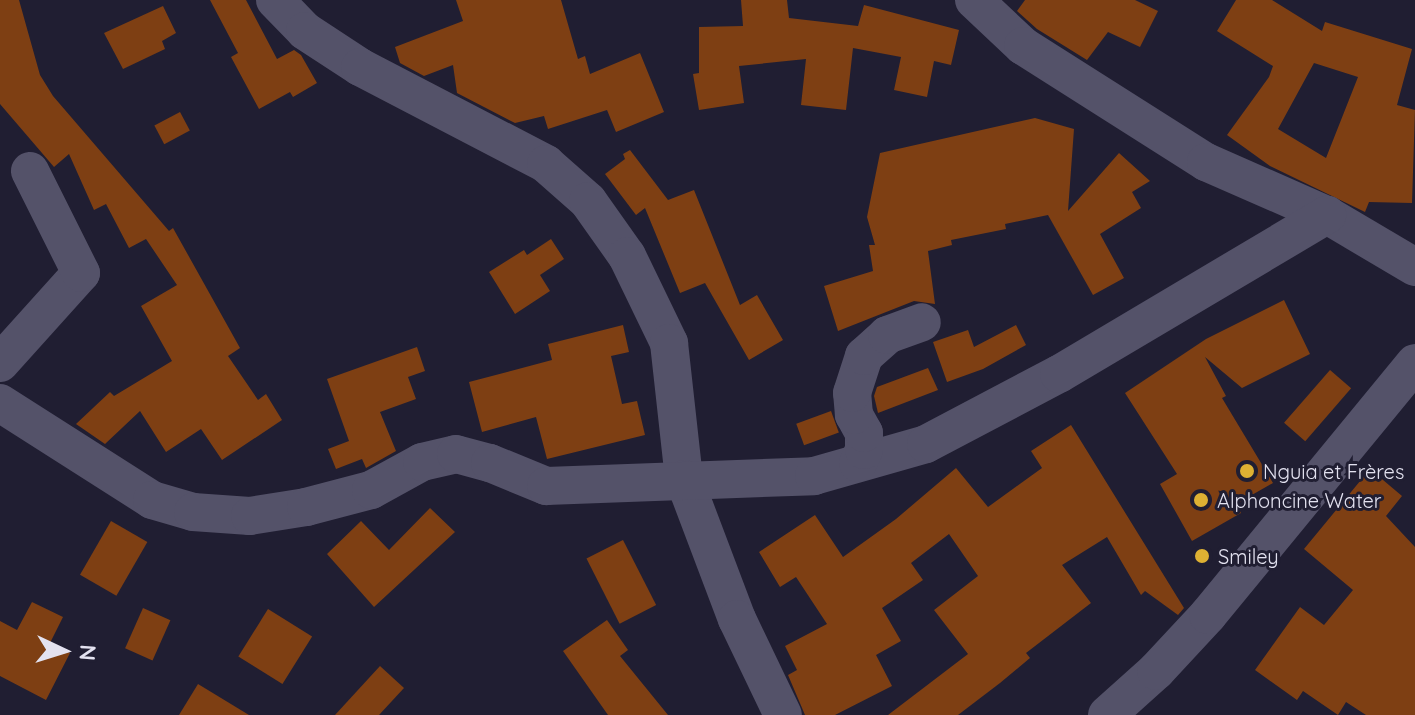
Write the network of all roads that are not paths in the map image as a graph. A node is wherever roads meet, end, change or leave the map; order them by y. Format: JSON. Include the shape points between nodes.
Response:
{"nodes":[{"id":1,"x":275,"y":0,"type":"edge"},
{"id":2,"x":974,"y":0,"type":"edge"},
{"id":3,"x":30,"y":171,"type":"dead end"},
{"id":4,"x":1327,"y":215,"type":"junction"},
{"id":5,"x":1415,"y":267,"type":"edge"},
{"id":6,"x":922,"y":322,"type":"dead end"},
{"id":7,"x":0,"y":363,"type":"edge"},
{"id":8,"x":1415,"y":363,"type":"edge"},
{"id":9,"x":0,"y":403,"type":"edge"},
{"id":10,"x":858,"y":463,"type":"junction"},
{"id":11,"x":684,"y":479,"type":"junction"},
{"id":12,"x":783,"y":715,"type":"edge"},
{"id":13,"x":1107,"y":715,"type":"edge"}],
"edges":[{"from":1,"to":11,"type":"street","via":[[305,31],[360,67],[546,164],[588,201],[627,256],[669,343]]},
{"from":2,"to":4,"type":"street","via":[[1023,46],[1206,162]]},
{"from":3,"to":7,"type":"street","via":[[81,273]]},
{"from":4,"to":5,"type":"street"},
{"from":4,"to":10,"type":"street","via":[[1046,381],[926,444]]},
{"from":6,"to":10,"type":"street","via":[[887,335],[864,356],[852,393],[854,415],[864,433]]},
{"from":8,"to":13,"type":"street","via":[[1208,615]]},
{"from":9,"to":11,"type":"street","via":[[152,500],[193,512],[250,516],[306,507],[371,490],[422,462],[456,454],[546,486]]},
{"from":10,"to":11,"type":"street","via":[[814,476]]},
{"from":11,"to":12,"type":"street","via":[[737,619]]}]}
